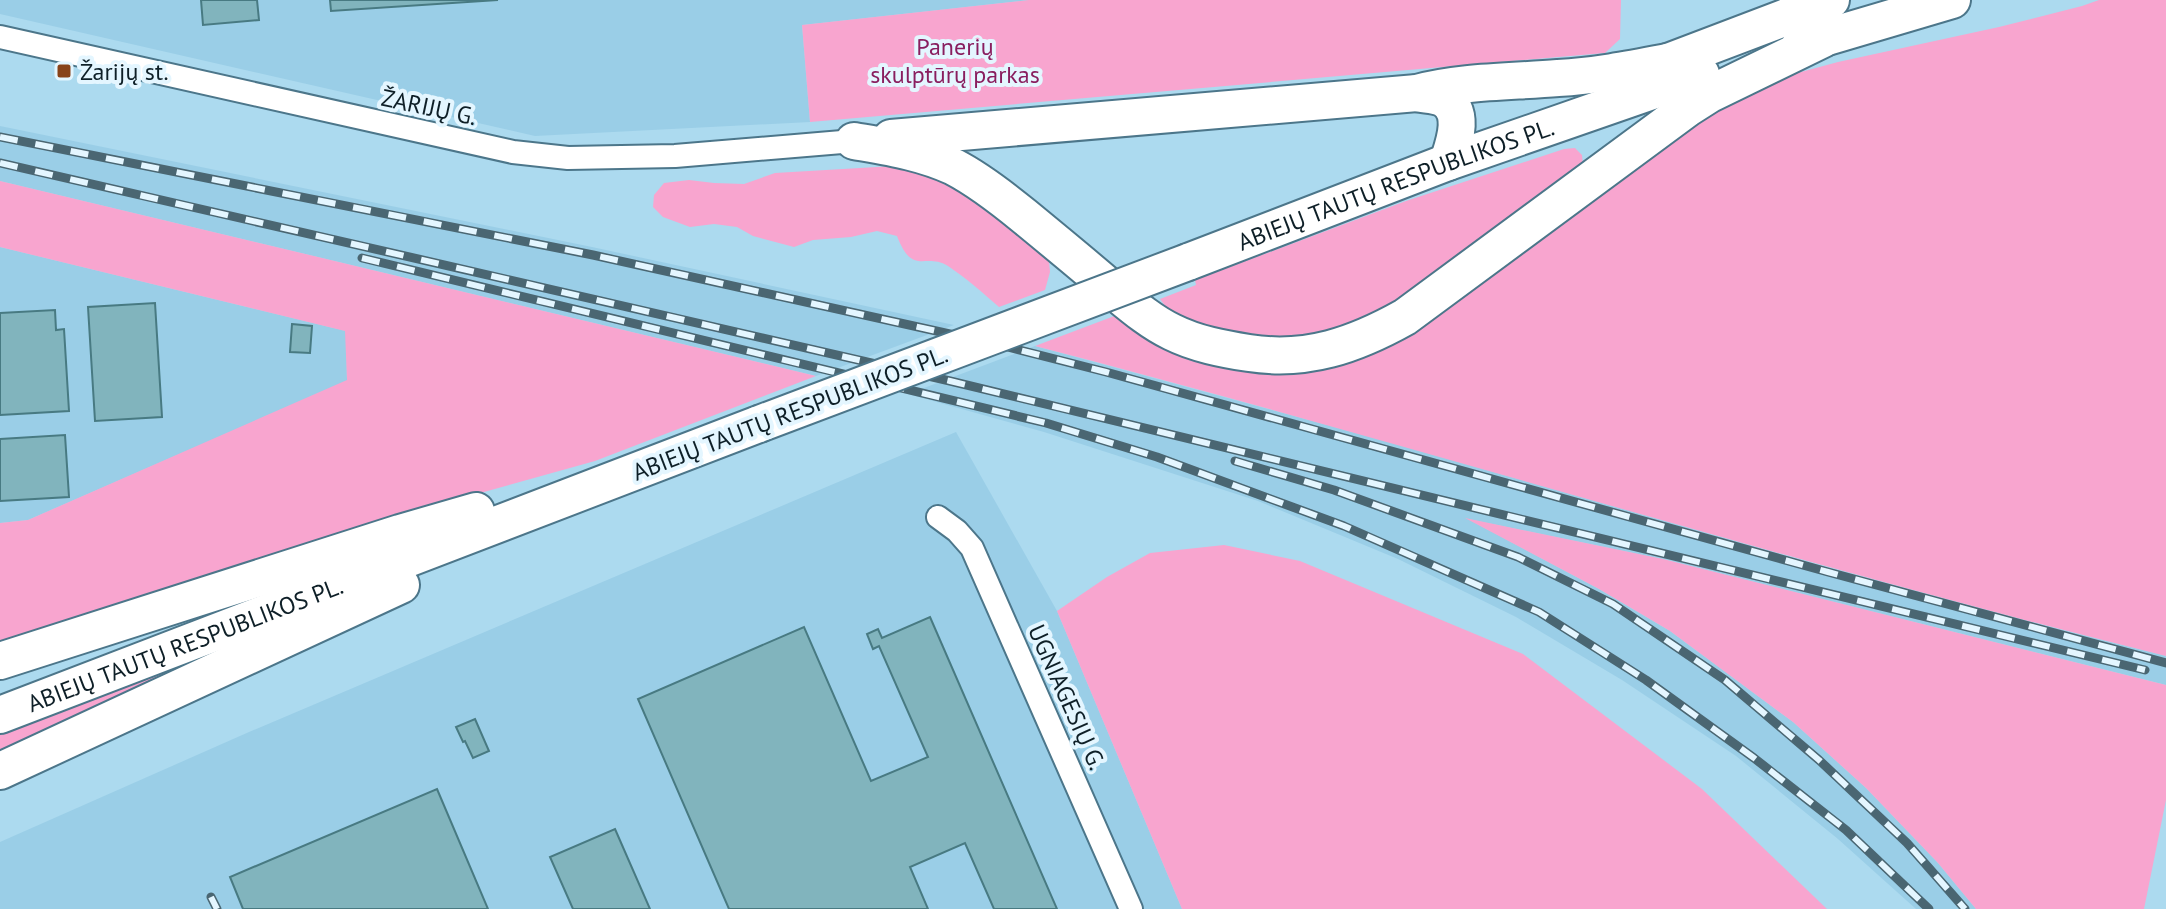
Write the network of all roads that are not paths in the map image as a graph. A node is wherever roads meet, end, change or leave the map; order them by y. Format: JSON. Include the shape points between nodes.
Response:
{"nodes":[{"id":1,"x":1831,"y":0,"type":"edge"},
{"id":2,"x":1952,"y":0,"type":"edge"},
{"id":3,"x":0,"y":37,"type":"edge"},
{"id":4,"x":1823,"y":39,"type":"junction"},
{"id":5,"x":1668,"y":62,"type":"junction"},
{"id":6,"x":1417,"y":93,"type":"junction"},
{"id":7,"x":1581,"y":115,"type":"junction"},
{"id":8,"x":1004,"y":130,"type":"junction"},
{"id":9,"x":854,"y":141,"type":"junction"},
{"id":10,"x":1448,"y":162,"type":"junction"},
{"id":11,"x":992,"y":190,"type":"junction"},
{"id":12,"x":595,"y":488,"type":"junction"},
{"id":13,"x":544,"y":508,"type":"junction"},
{"id":14,"x":938,"y":517,"type":"dead end"},
{"id":15,"x":0,"y":661,"type":"edge"},
{"id":16,"x":0,"y":715,"type":"edge"},
{"id":17,"x":0,"y":771,"type":"edge"},
{"id":18,"x":1131,"y":909,"type":"edge"}],
"edges":[{"from":1,"to":5,"type":"highway","name":"ABIEJŲ TAUTŲ RESPUBLIKOS PL."},
{"from":2,"to":4,"type":"highway","name":"ABIEJŲ TAUTŲ RESPUBLIKOS PL."},
{"from":3,"to":9,"type":"street","name":"ŽARIJŲ G.","via":[[513,152],[568,158],[675,156]]},
{"from":4,"to":7,"type":"highway","name":"ABIEJŲ TAUTŲ RESPUBLIKOS PL.","via":[[1733,63]]},
{"from":4,"to":11,"type":"highway","via":[[1688,108],[1405,317],[1375,334],[1317,353],[1260,355],[1172,332],[1141,313]]},
{"from":5,"to":6,"type":"highway"},
{"from":5,"to":7,"type":"highway","name":"ABIEJŲ TAUTŲ RESPUBLIKOS PL."},
{"from":6,"to":8,"type":"highway"},
{"from":6,"to":10,"type":"highway","via":[[1443,99],[1454,109],[1457,130]]},
{"from":7,"to":10,"type":"highway","name":"ABIEJŲ TAUTŲ RESPUBLIKOS PL."},
{"from":8,"to":9,"type":"highway"},
{"from":8,"to":11,"type":"highway","via":[[985,146],[982,159]]},
{"from":9,"to":11,"type":"highway","via":[[925,156]]},
{"from":10,"to":12,"type":"highway","name":"ABIEJŲ TAUTŲ RESPUBLIKOS PL.","bridge":true},
{"from":12,"to":13,"type":"highway","name":"ABIEJŲ TAUTŲ RESPUBLIKOS PL."},
{"from":12,"to":15,"type":"highway","via":[[483,509],[400,533]]},
{"from":13,"to":16,"type":"highway","name":"ABIEJŲ TAUTŲ RESPUBLIKOS PL."},
{"from":13,"to":17,"type":"highway","via":[[415,579]]},
{"from":14,"to":18,"type":"street","name":"UGNIAGESIŲ G.","via":[[972,548]]}]}
